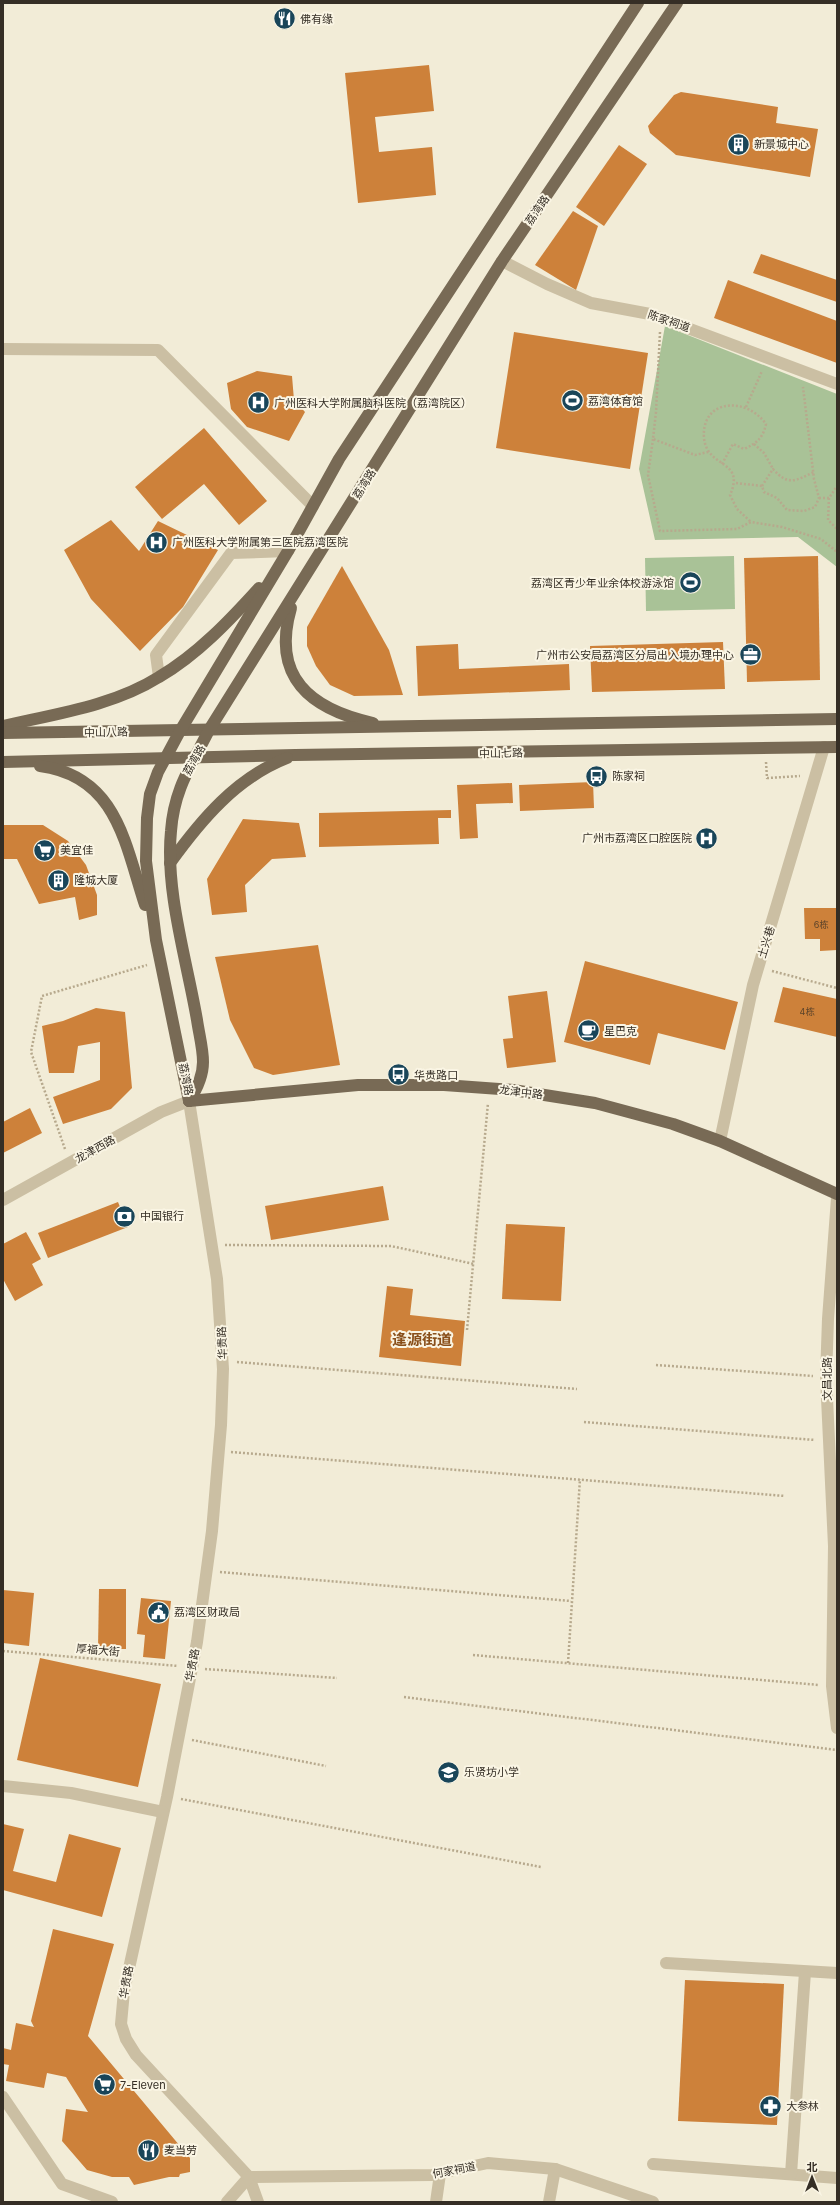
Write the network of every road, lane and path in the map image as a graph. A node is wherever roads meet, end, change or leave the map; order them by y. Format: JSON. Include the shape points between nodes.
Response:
{"nodes":[{"id":1,"x":638,"y":3,"type":"edge"},
{"id":2,"x":677,"y":3,"type":"edge"},
{"id":3,"x":502,"y":261,"type":"junction"},
{"id":4,"x":661,"y":318,"type":"junction"},
{"id":5,"x":3,"y":349,"type":"edge"},
{"id":6,"x":767,"y":358,"type":"junction"},
{"id":7,"x":801,"y":370,"type":"junction"},
{"id":8,"x":837,"y":384,"type":"edge"},
{"id":9,"x":746,"y":407,"type":"junction"},
{"id":10,"x":652,"y":438,"type":"junction"},
{"id":11,"x":754,"y":444,"type":"junction"},
{"id":12,"x":708,"y":452,"type":"junction"},
{"id":13,"x":722,"y":464,"type":"junction"},
{"id":14,"x":773,"y":469,"type":"junction"},
{"id":15,"x":814,"y":472,"type":"junction"},
{"id":16,"x":736,"y":483,"type":"junction"},
{"id":17,"x":762,"y":486,"type":"junction"},
{"id":18,"x":837,"y":486,"type":"edge"},
{"id":19,"x":819,"y":498,"type":"junction"},
{"id":20,"x":829,"y":498,"type":"junction"},
{"id":21,"x":313,"y":506,"type":"junction"},
{"id":22,"x":751,"y":522,"type":"junction"},
{"id":23,"x":837,"y":529,"type":"edge"},
{"id":24,"x":288,"y":551,"type":"junction"},
{"id":25,"x":837,"y":552,"type":"edge"},
{"id":26,"x":295,"y":594,"type":"junction"},
{"id":27,"x":159,"y":677,"type":"junction"},
{"id":28,"x":837,"y":719,"type":"edge"},
{"id":29,"x":3,"y":726,"type":"edge"},
{"id":30,"x":394,"y":728,"type":"junction"},
{"id":31,"x":210,"y":730,"type":"junction"},
{"id":32,"x":180,"y":731,"type":"junction"},
{"id":33,"x":3,"y":733,"type":"edge"},
{"id":34,"x":824,"y":747,"type":"junction"},
{"id":35,"x":837,"y":747,"type":"edge"},
{"id":36,"x":296,"y":755,"type":"junction"},
{"id":37,"x":196,"y":757,"type":"junction"},
{"id":38,"x":164,"y":758,"type":"junction"},
{"id":39,"x":766,"y":761,"type":"dead end"},
{"id":40,"x":3,"y":762,"type":"edge"},
{"id":41,"x":807,"y":776,"type":"dead end"},
{"id":42,"x":170,"y":863,"type":"junction"},
{"id":43,"x":156,"y":940,"type":"junction"},
{"id":44,"x":161,"y":961,"type":"junction"},
{"id":45,"x":758,"y":966,"type":"junction"},
{"id":46,"x":837,"y":988,"type":"edge"},
{"id":47,"x":490,"y":1088,"type":"junction"},
{"id":48,"x":189,"y":1101,"type":"junction"},
{"id":49,"x":720,"y":1141,"type":"junction"},
{"id":50,"x":70,"y":1163,"type":"junction"},
{"id":51,"x":837,"y":1194,"type":"edge"},
{"id":52,"x":837,"y":1198,"type":"edge"},
{"id":53,"x":3,"y":1200,"type":"edge"},
{"id":54,"x":212,"y":1244,"type":"junction"},
{"id":55,"x":474,"y":1264,"type":"junction"},
{"id":56,"x":467,"y":1330,"type":"dead end"},
{"id":57,"x":223,"y":1361,"type":"junction"},
{"id":58,"x":656,"y":1365,"type":"dead end"},
{"id":59,"x":826,"y":1377,"type":"junction"},
{"id":60,"x":577,"y":1389,"type":"dead end"},
{"id":61,"x":584,"y":1422,"type":"dead end"},
{"id":62,"x":829,"y":1441,"type":"junction"},
{"id":63,"x":219,"y":1451,"type":"junction"},
{"id":64,"x":580,"y":1479,"type":"junction"},
{"id":65,"x":785,"y":1496,"type":"dead end"},
{"id":66,"x":207,"y":1571,"type":"junction"},
{"id":67,"x":571,"y":1601,"type":"junction"},
{"id":68,"x":3,"y":1651,"type":"edge"},
{"id":69,"x":473,"y":1655,"type":"dead end"},
{"id":70,"x":568,"y":1663,"type":"junction"},
{"id":71,"x":192,"y":1668,"type":"junction"},
{"id":72,"x":336,"y":1678,"type":"dead end"},
{"id":73,"x":832,"y":1686,"type":"junction"},
{"id":74,"x":404,"y":1697,"type":"dead end"},
{"id":75,"x":837,"y":1728,"type":"edge"},
{"id":76,"x":178,"y":1737,"type":"junction"},
{"id":77,"x":837,"y":1750,"type":"edge"},
{"id":78,"x":326,"y":1766,"type":"dead end"},
{"id":79,"x":3,"y":1786,"type":"edge"},
{"id":80,"x":167,"y":1797,"type":"junction"},
{"id":81,"x":163,"y":1812,"type":"junction"},
{"id":82,"x":541,"y":1868,"type":"dead end"},
{"id":83,"x":666,"y":1963,"type":"dead end"},
{"id":84,"x":805,"y":1972,"type":"junction"},
{"id":85,"x":837,"y":1973,"type":"edge"},
{"id":86,"x":3,"y":2097,"type":"edge"},
{"id":87,"x":653,"y":2164,"type":"dead end"},
{"id":88,"x":555,"y":2169,"type":"junction"},
{"id":89,"x":440,"y":2174,"type":"junction"},
{"id":90,"x":791,"y":2174,"type":"junction"},
{"id":91,"x":249,"y":2177,"type":"junction"},
{"id":92,"x":837,"y":2178,"type":"edge"},
{"id":93,"x":112,"y":2202,"type":"edge"},
{"id":94,"x":227,"y":2202,"type":"edge"},
{"id":95,"x":258,"y":2202,"type":"edge"},
{"id":96,"x":436,"y":2202,"type":"edge"},
{"id":97,"x":549,"y":2202,"type":"edge"},
{"id":98,"x":653,"y":2202,"type":"edge"}],
"edges":[{"from":1,"to":21,"type":"main road","name":"荔湾路","via":[[339,459]]},
{"from":2,"to":3,"type":"main road","name":"荔湾路"},
{"from":3,"to":4,"type":"street","name":"陈家祠道","via":[[591,303]]},
{"from":3,"to":26,"type":"main road","name":"荔湾路"},
{"from":4,"to":6,"type":"street","name":"陈家祠道"},
{"from":4,"to":10,"type":"path","via":[[656,412]]},
{"from":5,"to":21,"type":"street","via":[[158,350]]},
{"from":6,"to":7,"type":"street","name":"陈家祠道"},
{"from":6,"to":9,"type":"path"},
{"from":7,"to":8,"type":"street","name":"陈家祠道"},
{"from":7,"to":15,"type":"path"},
{"from":9,"to":11,"type":"path","via":[[759,414],[766,424],[763,435]]},
{"from":9,"to":12,"type":"path","via":[[730,405],[714,410],[706,422],[704,437]]},
{"from":10,"to":12,"type":"path","via":[[695,455]]},
{"from":10,"to":22,"type":"path","via":[[648,475],[660,531],[737,529]]},
{"from":11,"to":13,"type":"path","via":[[744,448],[733,444]]},
{"from":11,"to":14,"type":"path","via":[[764,453]]},
{"from":12,"to":13,"type":"path"},
{"from":13,"to":16,"type":"path","via":[[733,472]]},
{"from":14,"to":15,"type":"path","via":[[781,478],[790,480]]},
{"from":14,"to":17,"type":"path"},
{"from":15,"to":19,"type":"path"},
{"from":16,"to":17,"type":"path"},
{"from":16,"to":22,"type":"path","via":[[730,495],[737,509]]},
{"from":17,"to":19,"type":"path","via":[[764,492],[778,498],[787,510],[804,511],[816,506]]},
{"from":18,"to":20,"type":"path"},
{"from":19,"to":20,"type":"path"},
{"from":20,"to":23,"type":"path","via":[[828,520]]},
{"from":21,"to":24,"type":"main road","name":"荔湾路"},
{"from":22,"to":25,"type":"path","via":[[782,527],[821,539]]},
{"from":24,"to":27,"type":"main road","via":[[247,602],[192,654]]},
{"from":24,"to":27,"type":"street","via":[[231,553],[156,655]]},
{"from":24,"to":32,"type":"main road","name":"荔湾路"},
{"from":26,"to":30,"type":"main road","via":[[285,633],[285,655],[289,669],[301,686],[316,700],[348,718]]},
{"from":26,"to":31,"type":"main road","name":"荔湾路"},
{"from":27,"to":29,"type":"main road","via":[[130,692],[99,703]]},
{"from":28,"to":30,"type":"main road"},
{"from":30,"to":31,"type":"main road"},
{"from":31,"to":32,"type":"main road","name":"中山八路"},
{"from":31,"to":37,"type":"main road","name":"荔湾路"},
{"from":32,"to":33,"type":"main road","name":"中山八路"},
{"from":32,"to":38,"type":"main road","name":"荔湾路"},
{"from":34,"to":35,"type":"main road","name":"中山七路"},
{"from":34,"to":36,"type":"main road","name":"中山七路"},
{"from":34,"to":45,"type":"street","name":"土兴巷"},
{"from":36,"to":37,"type":"main road","name":"中山七路"},
{"from":36,"to":42,"type":"main road","via":[[260,771],[232,792],[204,818]]},
{"from":37,"to":38,"type":"main road","name":"中山七路"},
{"from":37,"to":42,"type":"main road","name":"荔湾路","via":[[176,797],[170,833]]},
{"from":38,"to":40,"type":"main road"},
{"from":38,"to":43,"type":"main road","name":"荔湾路","via":[[150,794],[146,830],[146,861]]},
{"from":39,"to":41,"type":"path","via":[[767,778]]},
{"from":40,"to":43,"type":"main road","via":[[49,767],[68,773],[102,797],[112,810],[122,832]]},
{"from":42,"to":48,"type":"main road","name":"荔湾路","via":[[203,1062],[199,1087]]},
{"from":43,"to":44,"type":"main road","name":"荔湾路"},
{"from":44,"to":48,"type":"main road","name":"荔湾路"},
{"from":44,"to":50,"type":"path","via":[[42,996],[31,1052]]},
{"from":45,"to":46,"type":"path","via":[[782,975]]},
{"from":45,"to":49,"type":"street","name":"土兴巷"},
{"from":47,"to":48,"type":"main road","name":"龙津中路","via":[[358,1085]]},
{"from":47,"to":49,"type":"main road","name":"龙津中路","via":[[601,1105],[673,1124]]},
{"from":47,"to":55,"type":"path"},
{"from":48,"to":50,"type":"street","name":"龙津西路","via":[[161,1112]]},
{"from":48,"to":54,"type":"street","name":"华贵路"},
{"from":49,"to":51,"type":"main road","name":"龙津中路"},
{"from":50,"to":53,"type":"street","name":"龙津西路"},
{"from":52,"to":59,"type":"street","name":"文昌北路"},
{"from":54,"to":55,"type":"path","via":[[391,1246]]},
{"from":54,"to":57,"type":"street","name":"华贵路"},
{"from":55,"to":56,"type":"path"},
{"from":57,"to":60,"type":"path"},
{"from":57,"to":63,"type":"street","name":"华贵路"},
{"from":58,"to":59,"type":"path"},
{"from":59,"to":62,"type":"street","name":"文昌北路"},
{"from":61,"to":62,"type":"path"},
{"from":62,"to":73,"type":"street","name":"文昌北路","via":[[834,1546]]},
{"from":63,"to":64,"type":"path"},
{"from":63,"to":66,"type":"street","name":"华贵路"},
{"from":64,"to":65,"type":"path"},
{"from":64,"to":67,"type":"path"},
{"from":66,"to":67,"type":"path"},
{"from":66,"to":71,"type":"street","name":"华贵路"},
{"from":67,"to":70,"type":"path"},
{"from":68,"to":71,"type":"path","name":"厚福大街"},
{"from":69,"to":70,"type":"path"},
{"from":70,"to":73,"type":"path"},
{"from":71,"to":72,"type":"path","name":"厚福大街"},
{"from":71,"to":76,"type":"street","name":"华贵路"},
{"from":73,"to":75,"type":"street","name":"文昌北路"},
{"from":74,"to":77,"type":"path"},
{"from":76,"to":78,"type":"path"},
{"from":76,"to":80,"type":"street","name":"华贵路"},
{"from":79,"to":81,"type":"street","via":[[71,1793]]},
{"from":80,"to":81,"type":"street","name":"华贵路"},
{"from":80,"to":82,"type":"path"},
{"from":81,"to":91,"type":"street","name":"华贵路","via":[[128,1968],[121,2024],[126,2039],[136,2055]]},
{"from":83,"to":84,"type":"street"},
{"from":84,"to":85,"type":"street"},
{"from":84,"to":90,"type":"street"},
{"from":86,"to":93,"type":"street","via":[[62,2184]]},
{"from":87,"to":90,"type":"street"},
{"from":88,"to":89,"type":"street","name":"何家祠道","via":[[488,2163]]},
{"from":88,"to":97,"type":"street"},
{"from":88,"to":98,"type":"street","name":"何家祠道"},
{"from":89,"to":91,"type":"street","name":"何家祠道"},
{"from":89,"to":96,"type":"street"},
{"from":90,"to":92,"type":"street"},
{"from":91,"to":94,"type":"street"},
{"from":91,"to":95,"type":"street"}]}
